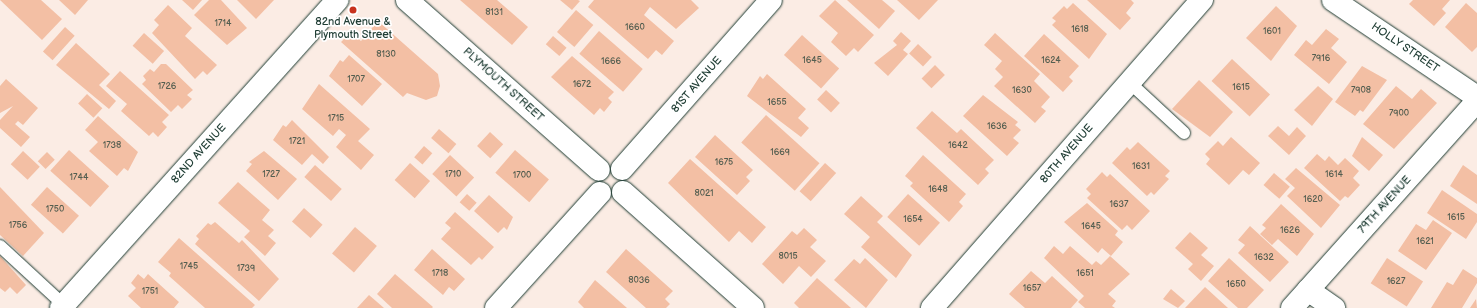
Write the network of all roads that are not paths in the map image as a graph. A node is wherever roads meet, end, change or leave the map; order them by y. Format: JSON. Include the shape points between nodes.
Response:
{"nodes":[{"id":1,"x":337,"y":0,"type":"edge"},
{"id":2,"x":407,"y":0,"type":"edge"},
{"id":3,"x":770,"y":0,"type":"edge"},
{"id":4,"x":1202,"y":0,"type":"edge"},
{"id":5,"x":1333,"y":0,"type":"edge"},
{"id":6,"x":1130,"y":82,"type":"junction"},
{"id":7,"x":1477,"y":97,"type":"edge"},
{"id":8,"x":1477,"y":101,"type":"edge"},
{"id":9,"x":1184,"y":133,"type":"dead end"},
{"id":10,"x":599,"y":170,"type":"junction"},
{"id":11,"x":622,"y":170,"type":"junction"},
{"id":12,"x":623,"y":192,"type":"junction"},
{"id":13,"x":600,"y":193,"type":"junction"},
{"id":14,"x":0,"y":246,"type":"edge"},
{"id":15,"x":1308,"y":290,"type":"junction"},
{"id":16,"x":62,"y":307,"type":"edge"},
{"id":17,"x":496,"y":308,"type":"edge"},
{"id":18,"x":753,"y":308,"type":"edge"},
{"id":19,"x":932,"y":308,"type":"edge"},
{"id":20,"x":1292,"y":308,"type":"edge"},
{"id":21,"x":1334,"y":308,"type":"edge"}],
"edges":[{"from":1,"to":16,"type":"street","name":"82ND AVENUE"},
{"from":2,"to":10,"type":"street","name":"PLYMOUTH STREET"},
{"from":3,"to":11,"type":"street","name":"81ST AVENUE"},
{"from":4,"to":6,"type":"street","name":"80TH AVENUE"},
{"from":5,"to":7,"type":"street","name":"HOLLY STREET"},
{"from":6,"to":9,"type":"lane"},
{"from":6,"to":19,"type":"street","name":"80TH AVENUE"},
{"from":8,"to":15,"type":"street","name":"79TH AVENUE"},
{"from":10,"to":11,"type":"street","via":[[610,165]]},
{"from":10,"to":13,"type":"street","via":[[595,182]]},
{"from":11,"to":12,"type":"street","via":[[627,180]]},
{"from":12,"to":13,"type":"street","via":[[612,198]]},
{"from":12,"to":18,"type":"street"},
{"from":13,"to":17,"type":"street"},
{"from":14,"to":16,"type":"lane"},
{"from":15,"to":20,"type":"street","name":"79TH AVENUE"},
{"from":15,"to":21,"type":"street"}]}
